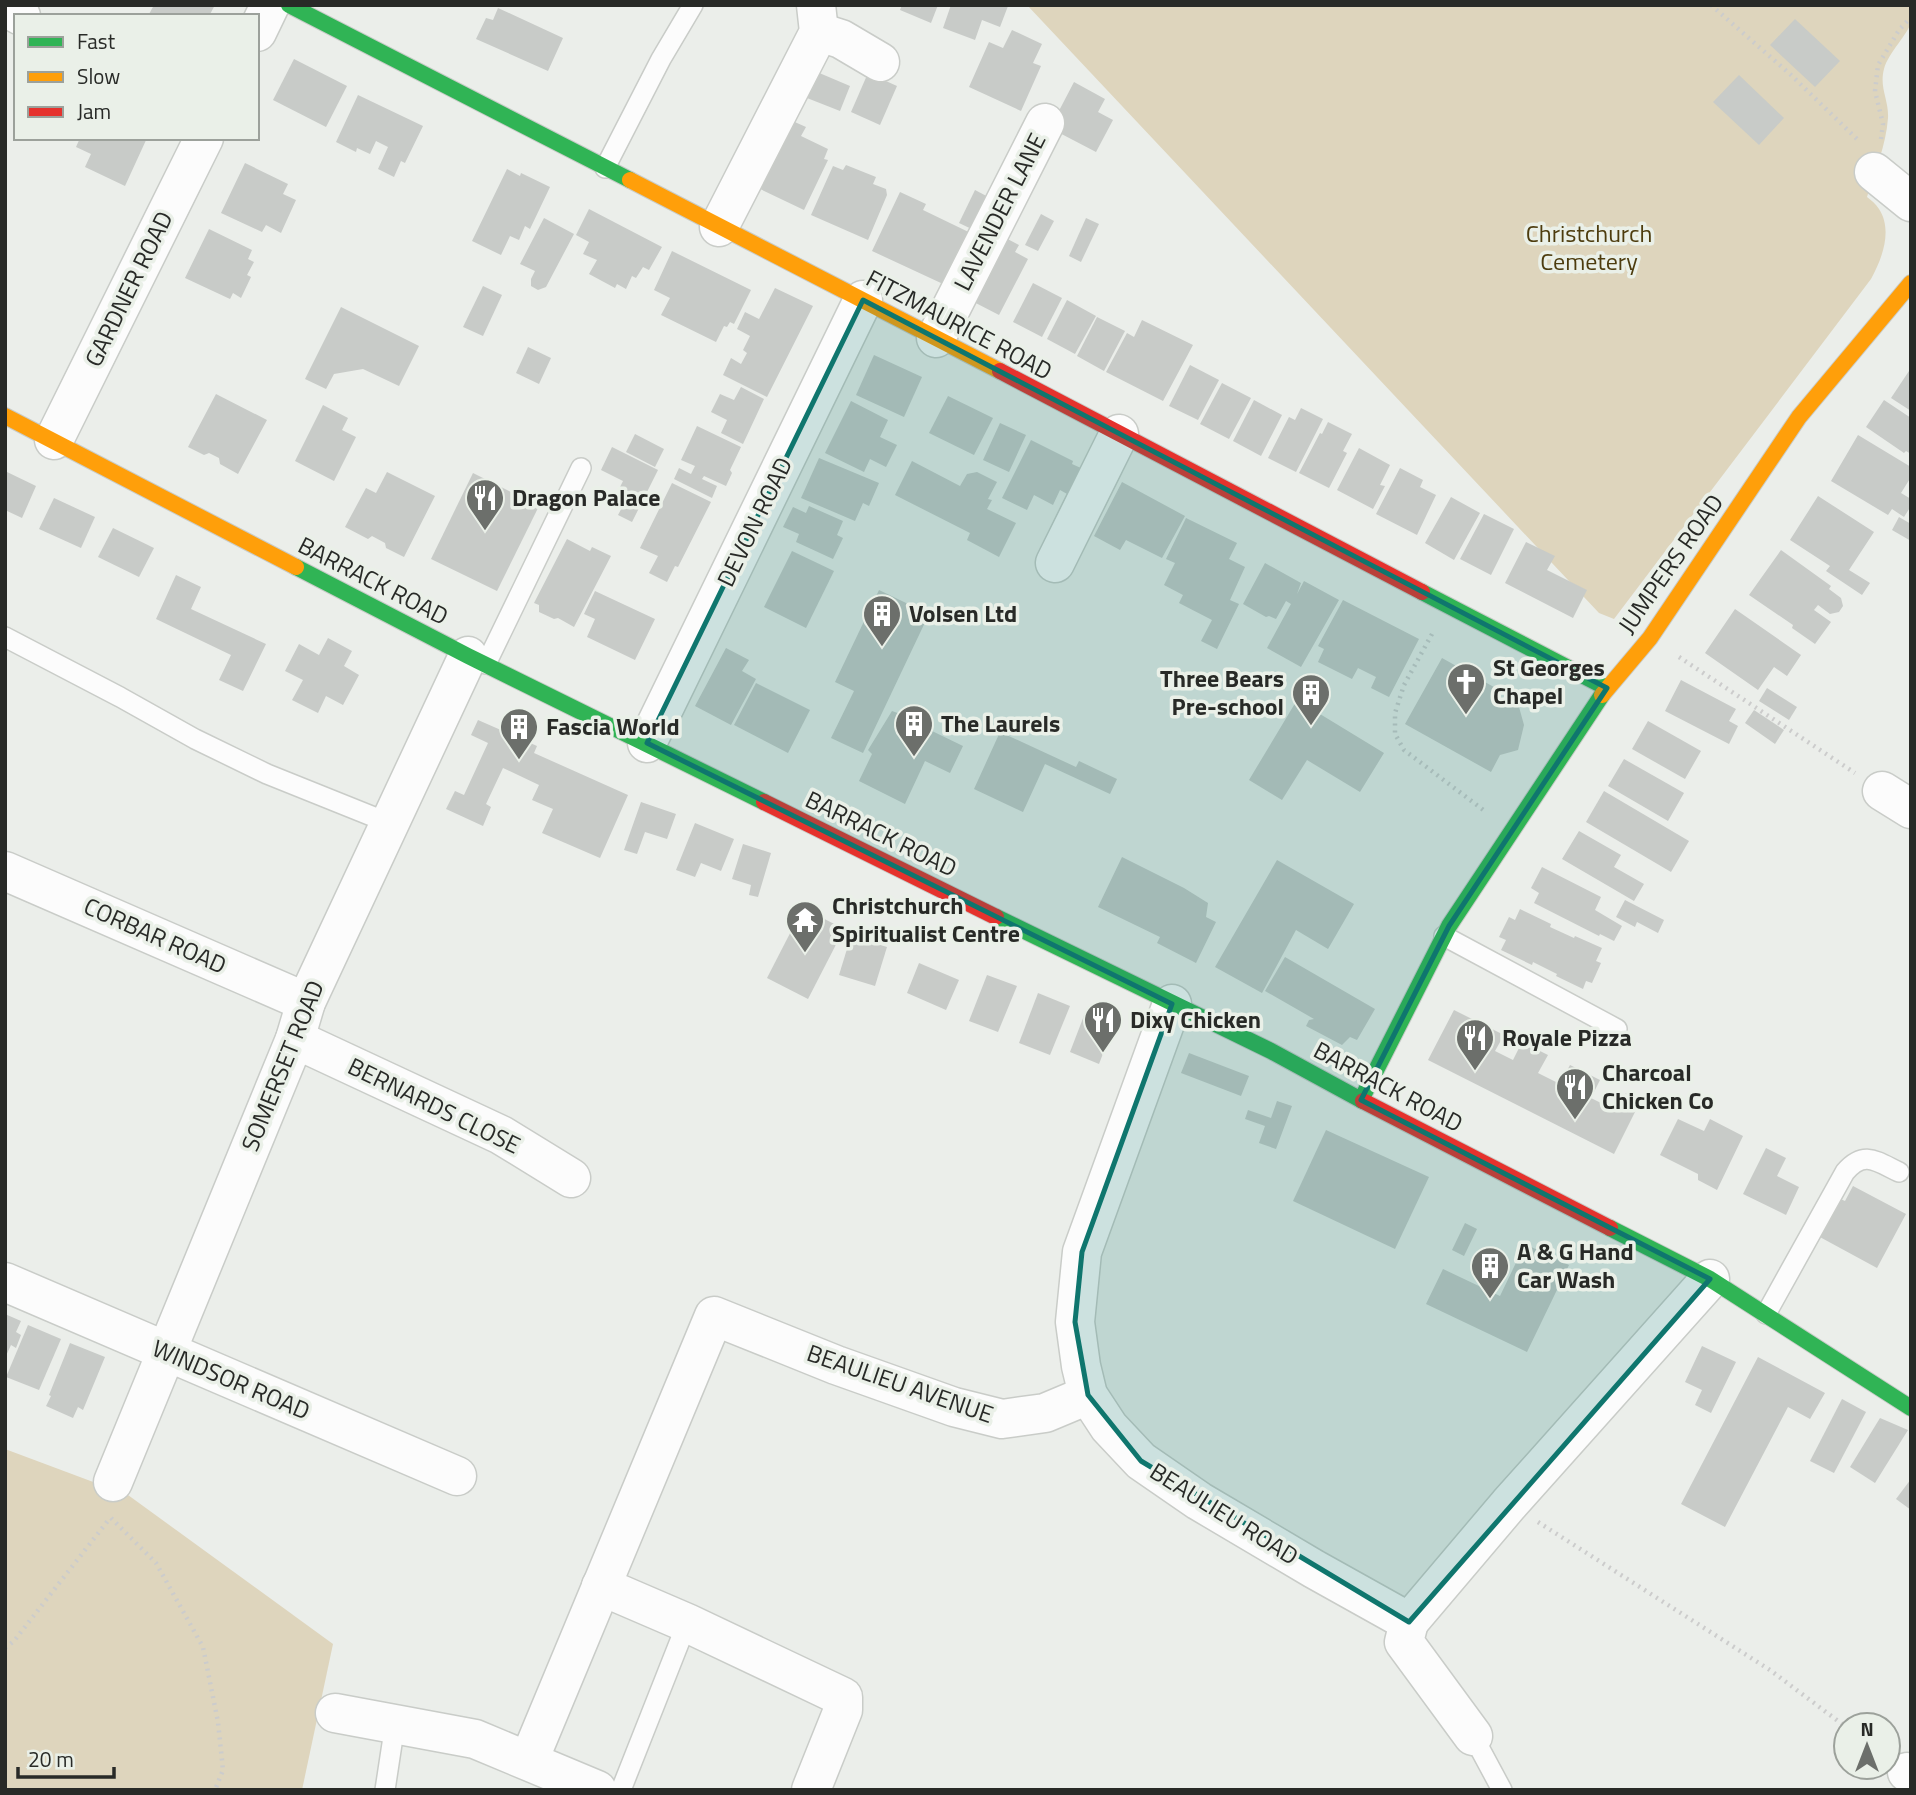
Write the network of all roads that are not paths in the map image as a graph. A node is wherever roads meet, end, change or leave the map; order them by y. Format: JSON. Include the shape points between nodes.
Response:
{"nodes":[{"id":1,"x":270,"y":5,"type":"edge"},
{"id":2,"x":289,"y":5,"type":"edge"},
{"id":3,"x":693,"y":5,"type":"edge"},
{"id":4,"x":818,"y":18,"type":"edge"},
{"id":5,"x":259,"y":28,"type":"edge"},
{"id":6,"x":880,"y":62,"type":"dead end"},
{"id":7,"x":1045,"y":124,"type":"dead end"},
{"id":8,"x":203,"y":140,"type":"edge"},
{"id":9,"x":1873,"y":163,"type":"road end"},
{"id":10,"x":605,"y":168,"type":"junction"},
{"id":11,"x":1911,"y":202,"type":"edge"},
{"id":12,"x":719,"y":227,"type":"junction"},
{"id":13,"x":1911,"y":283,"type":"edge"},
{"id":14,"x":863,"y":300,"type":"junction"},
{"id":15,"x":936,"y":338,"type":"junction"},
{"id":16,"x":5,"y":416,"type":"edge"},
{"id":17,"x":1119,"y":434,"type":"junction"},
{"id":18,"x":54,"y":440,"type":"junction"},
{"id":19,"x":581,"y":468,"type":"dead end"},
{"id":20,"x":1055,"y":563,"type":"dead end"},
{"id":21,"x":5,"y":637,"type":"edge"},
{"id":22,"x":477,"y":660,"type":"junction"},
{"id":23,"x":1607,"y":688,"type":"junction"},
{"id":24,"x":647,"y":743,"type":"junction"},
{"id":25,"x":390,"y":824,"type":"junction"},
{"id":26,"x":5,"y":871,"type":"edge"},
{"id":27,"x":1444,"y":936,"type":"junction"},
{"id":28,"x":306,"y":1002,"type":"junction"},
{"id":29,"x":1172,"y":1004,"type":"junction"},
{"id":30,"x":1617,"y":1029,"type":"dead end"},
{"id":31,"x":295,"y":1039,"type":"junction"},
{"id":32,"x":1361,"y":1100,"type":"junction"},
{"id":33,"x":1899,"y":1172,"type":"dead end"},
{"id":34,"x":571,"y":1178,"type":"dead end"},
{"id":35,"x":1710,"y":1279,"type":"junction"},
{"id":36,"x":5,"y":1282,"type":"edge"},
{"id":37,"x":1766,"y":1314,"type":"junction"},
{"id":38,"x":165,"y":1352,"type":"junction"},
{"id":39,"x":1088,"y":1395,"type":"junction"},
{"id":40,"x":1911,"y":1408,"type":"edge"},
{"id":41,"x":457,"y":1476,"type":"dead end"},
{"id":42,"x":112,"y":1500,"type":"road end"},
{"id":43,"x":601,"y":1586,"type":"junction"},
{"id":44,"x":1409,"y":1622,"type":"junction"},
{"id":45,"x":687,"y":1623,"type":"junction"},
{"id":46,"x":335,"y":1713,"type":"dead end"},
{"id":47,"x":395,"y":1724,"type":"junction"},
{"id":48,"x":1473,"y":1736,"type":"joint"},
{"id":49,"x":528,"y":1760,"type":"junction"},
{"id":50,"x":385,"y":1790,"type":"edge"},
{"id":51,"x":597,"y":1790,"type":"edge"},
{"id":52,"x":621,"y":1790,"type":"edge"},
{"id":53,"x":811,"y":1790,"type":"edge"},
{"id":54,"x":1502,"y":1790,"type":"edge"}],
"edges":[{"from":1,"to":5,"type":"street"},
{"from":2,"to":10,"type":"street","name":"FITZMAURICE ROAD"},
{"from":3,"to":10,"type":"lane"},
{"from":4,"to":6,"type":"street","via":[[841,39]]},
{"from":4,"to":12,"type":"street"},
{"from":7,"to":15,"type":"street","name":"LAVENDER LANE"},
{"from":8,"to":18,"type":"street","name":"GARDNER ROAD"},
{"from":9,"to":11,"type":"street"},
{"from":10,"to":12,"type":"street","name":"FITZMAURICE ROAD"},
{"from":12,"to":14,"type":"street","name":"FITZMAURICE ROAD"},
{"from":13,"to":23,"type":"street","name":"JUMPERS ROAD","via":[[1799,416],[1650,638]]},
{"from":14,"to":15,"type":"street","name":"FITZMAURICE ROAD"},
{"from":14,"to":24,"type":"street","name":"DEVON ROAD"},
{"from":15,"to":17,"type":"street","name":"FITZMAURICE ROAD"},
{"from":16,"to":18,"type":"street","name":"BARRACK ROAD"},
{"from":17,"to":20,"type":"street"},
{"from":17,"to":23,"type":"street","name":"FITZMAURICE ROAD"},
{"from":18,"to":22,"type":"street","name":"BARRACK ROAD"},
{"from":19,"to":22,"type":"lane"},
{"from":21,"to":25,"type":"lane","via":[[267,774]]},
{"from":22,"to":24,"type":"street","name":"BARRACK ROAD"},
{"from":22,"to":25,"type":"street","name":"SOMERSET ROAD"},
{"from":23,"to":27,"type":"street","name":"JUMPERS ROAD"},
{"from":24,"to":29,"type":"street","name":"BARRACK ROAD"},
{"from":25,"to":28,"type":"street","name":"SOMERSET ROAD"},
{"from":26,"to":28,"type":"street","name":"CORBAR ROAD"},
{"from":27,"to":30,"type":"lane"},
{"from":27,"to":32,"type":"street","name":"JUMPERS ROAD"},
{"from":28,"to":31,"type":"street","name":"SOMERSET ROAD"},
{"from":29,"to":32,"type":"street","name":"BARRACK ROAD"},
{"from":29,"to":39,"type":"street","name":"BEAULIEU ROAD","via":[[1082,1252],[1075,1322]]},
{"from":31,"to":34,"type":"street","name":"BERNARDS CLOSE","via":[[501,1135]]},
{"from":31,"to":38,"type":"street","name":"SOMERSET ROAD"},
{"from":32,"to":35,"type":"street","name":"BARRACK ROAD"},
{"from":33,"to":37,"type":"lane","via":[[1876,1161],[1854,1162]]},
{"from":35,"to":37,"type":"street","name":"BARRACK ROAD"},
{"from":35,"to":44,"type":"street"},
{"from":36,"to":38,"type":"street","name":"WINDSOR ROAD"},
{"from":37,"to":40,"type":"street","name":"BARRACK ROAD"},
{"from":38,"to":41,"type":"street","name":"WINDSOR ROAD"},
{"from":38,"to":42,"type":"street","name":"SOMERSET ROAD"},
{"from":39,"to":43,"type":"street","name":"BEAULIEU AVENUE","via":[[1045,1413],[1003,1419],[954,1408],[715,1316]]},
{"from":39,"to":44,"type":"street","name":"BEAULIEU ROAD","via":[[1140,1461],[1199,1501]]},
{"from":43,"to":45,"type":"street"},
{"from":43,"to":49,"type":"street"},
{"from":44,"to":48,"type":"street","via":[[1404,1642]]},
{"from":45,"to":52,"type":"lane"},
{"from":45,"to":53,"type":"street","via":[[843,1697],[843,1710]]},
{"from":46,"to":47,"type":"street"},
{"from":47,"to":49,"type":"street","via":[[475,1739]]},
{"from":47,"to":50,"type":"lane"},
{"from":48,"to":54,"type":"lane"},
{"from":49,"to":51,"type":"street"}]}
